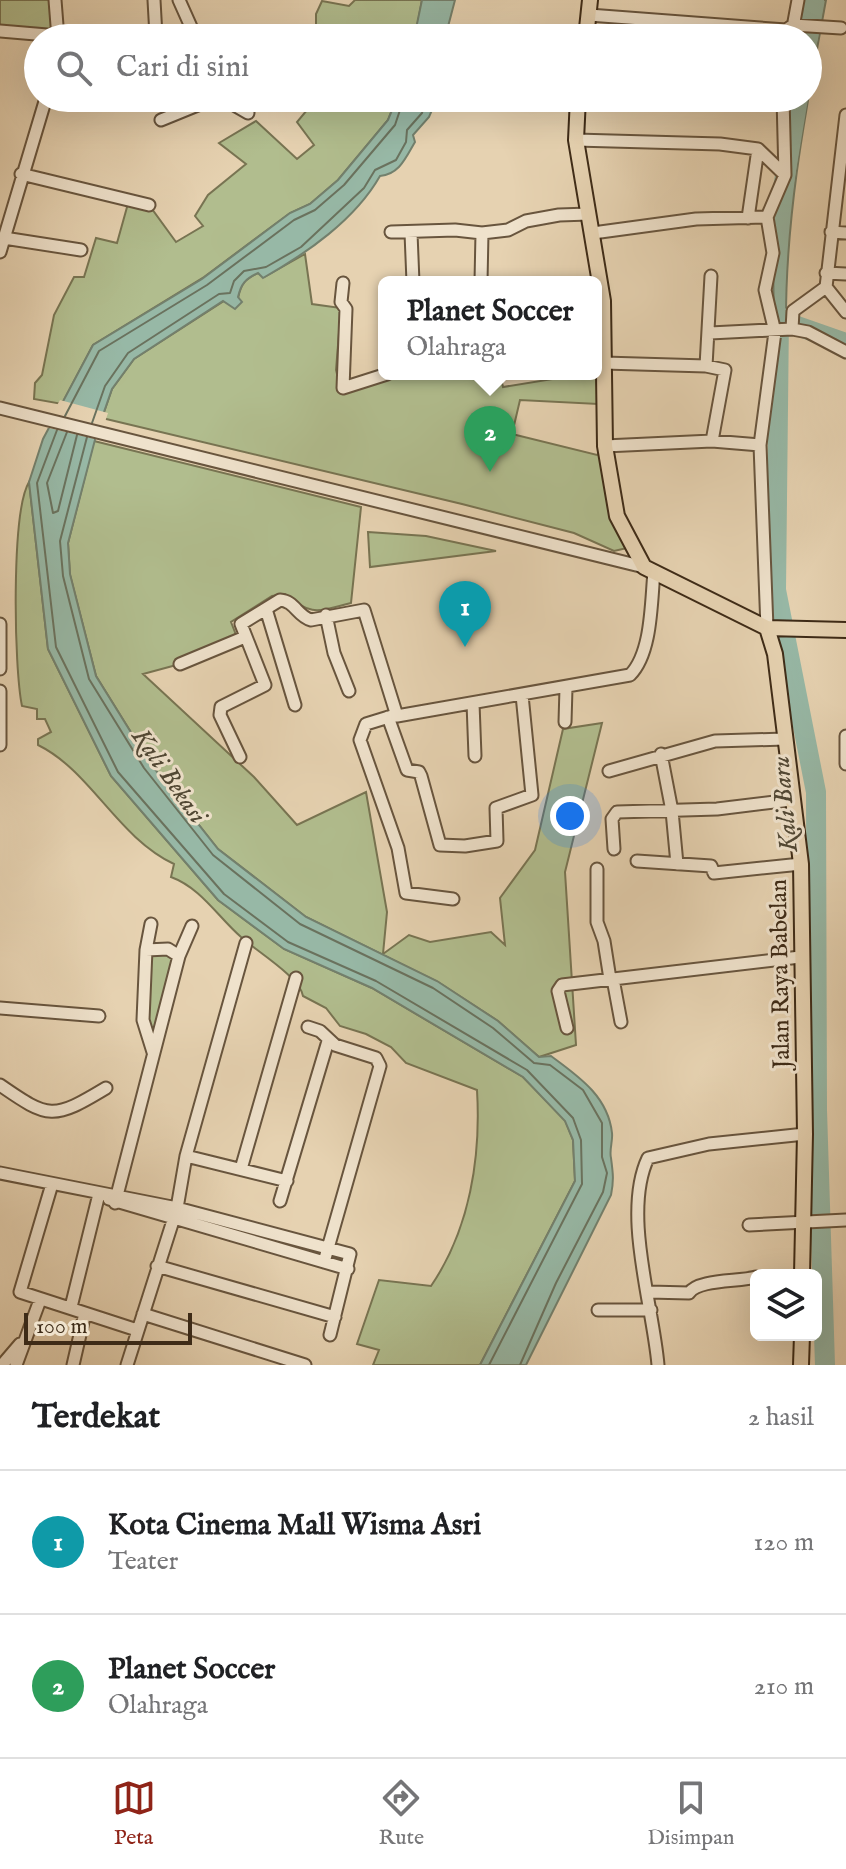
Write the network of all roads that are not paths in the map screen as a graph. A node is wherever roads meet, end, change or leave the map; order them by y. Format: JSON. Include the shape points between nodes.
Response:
{"nodes":[{"id":1,"x":55,"y":0,"type":"edge"},
{"id":2,"x":154,"y":0,"type":"edge"},
{"id":3,"x":179,"y":0,"type":"edge"},
{"id":4,"x":798,"y":0,"type":"edge"},
{"id":5,"x":589,"y":8,"type":"edge"},
{"id":6,"x":57,"y":24,"type":"edge"},
{"id":7,"x":155,"y":24,"type":"edge"},
{"id":8,"x":190,"y":24,"type":"edge"},
{"id":9,"x":732,"y":24,"type":"edge"},
{"id":10,"x":793,"y":24,"type":"edge"},
{"id":11,"x":822,"y":28,"type":"edge"},
{"id":12,"x":841,"y":28,"type":"dead end"},
{"id":13,"x":0,"y":31,"type":"edge"},
{"id":14,"x":24,"y":33,"type":"edge"},
{"id":15,"x":41,"y":112,"type":"edge"},
{"id":16,"x":181,"y":112,"type":"edge"},
{"id":17,"x":577,"y":112,"type":"edge"},
{"id":18,"x":783,"y":112,"type":"edge"},
{"id":19,"x":846,"y":115,"type":"edge"},
{"id":20,"x":161,"y":120,"type":"dead end"},
{"id":21,"x":845,"y":129,"type":"edge"},
{"id":22,"x":576,"y":140,"type":"junction"},
{"id":23,"x":758,"y":149,"type":"junction"},
{"id":24,"x":21,"y":174,"type":"junction"},
{"id":25,"x":785,"y":175,"type":"junction"},
{"id":26,"x":842,"y":182,"type":"edge"},
{"id":27,"x":149,"y":205,"type":"dead end"},
{"id":28,"x":589,"y":214,"type":"junction"},
{"id":29,"x":767,"y":217,"type":"junction"},
{"id":30,"x":748,"y":218,"type":"junction"},
{"id":31,"x":391,"y":232,"type":"dead end"},
{"id":32,"x":831,"y":232,"type":"junction"},
{"id":33,"x":411,"y":233,"type":"junction"},
{"id":34,"x":482,"y":233,"type":"junction"},
{"id":35,"x":593,"y":233,"type":"junction"},
{"id":36,"x":846,"y":233,"type":"edge"},
{"id":37,"x":4,"y":238,"type":"junction"},
{"id":38,"x":81,"y":250,"type":"dead end"},
{"id":39,"x":0,"y":252,"type":"edge"},
{"id":40,"x":826,"y":273,"type":"junction"},
{"id":41,"x":846,"y":274,"type":"edge"},
{"id":42,"x":413,"y":276,"type":"edge"},
{"id":43,"x":481,"y":276,"type":"edge"},
{"id":44,"x":599,"y":276,"type":"edge"},
{"id":45,"x":711,"y":276,"type":"dead end"},
{"id":46,"x":343,"y":283,"type":"dead end"},
{"id":47,"x":826,"y":287,"type":"junction"},
{"id":48,"x":602,"y":294,"type":"edge"},
{"id":49,"x":846,"y":312,"type":"edge"},
{"id":50,"x":602,"y":316,"type":"edge"},
{"id":51,"x":787,"y":328,"type":"junction"},
{"id":52,"x":710,"y":333,"type":"junction"},
{"id":53,"x":846,"y":352,"type":"edge"},
{"id":54,"x":602,"y":355,"type":"edge"},
{"id":55,"x":604,"y":363,"type":"junction"},
{"id":56,"x":706,"y":366,"type":"junction"},
{"id":57,"x":378,"y":377,"type":"edge"},
{"id":58,"x":0,"y":408,"type":"edge"},
{"id":59,"x":712,"y":441,"type":"junction"},
{"id":60,"x":760,"y":445,"type":"junction"},
{"id":61,"x":605,"y":446,"type":"junction"},
{"id":62,"x":649,"y":569,"type":"junction"},
{"id":63,"x":266,"y":609,"type":"junction"},
{"id":64,"x":326,"y":615,"type":"junction"},
{"id":65,"x":0,"y":624,"type":"edge"},
{"id":66,"x":768,"y":628,"type":"junction"},
{"id":67,"x":846,"y":630,"type":"edge"},
{"id":68,"x":245,"y":637,"type":"junction"},
{"id":69,"x":180,"y":664,"type":"dead end"},
{"id":70,"x":0,"y":669,"type":"edge"},
{"id":71,"x":566,"y":688,"type":"junction"},
{"id":72,"x":0,"y":691,"type":"edge"},
{"id":73,"x":349,"y":691,"type":"dead end"},
{"id":74,"x":522,"y":695,"type":"junction"},
{"id":75,"x":473,"y":703,"type":"junction"},
{"id":76,"x":295,"y":705,"type":"dead end"},
{"id":77,"x":392,"y":716,"type":"junction"},
{"id":78,"x":565,"y":722,"type":"dead end"},
{"id":79,"x":0,"y":730,"type":"edge"},
{"id":80,"x":846,"y":736,"type":"edge"},
{"id":81,"x":785,"y":739,"type":"junction"},
{"id":82,"x":0,"y":745,"type":"edge"},
{"id":83,"x":661,"y":754,"type":"junction"},
{"id":84,"x":475,"y":756,"type":"dead end"},
{"id":85,"x":240,"y":757,"type":"dead end"},
{"id":86,"x":846,"y":764,"type":"edge"},
{"id":87,"x":609,"y":771,"type":"dead end"},
{"id":88,"x":791,"y":800,"type":"junction"},
{"id":89,"x":672,"y":811,"type":"junction"},
{"id":90,"x":614,"y":849,"type":"dead end"},
{"id":91,"x":637,"y":861,"type":"dead end"},
{"id":92,"x":677,"y":864,"type":"junction"},
{"id":93,"x":801,"y":864,"type":"junction"},
{"id":94,"x":597,"y":869,"type":"dead end"},
{"id":95,"x":453,"y":899,"type":"dead end"},
{"id":96,"x":151,"y":924,"type":"dead end"},
{"id":97,"x":192,"y":926,"type":"dead end"},
{"id":98,"x":246,"y":943,"type":"dead end"},
{"id":99,"x":146,"y":950,"type":"junction"},
{"id":100,"x":179,"y":956,"type":"junction"},
{"id":101,"x":800,"y":957,"type":"junction"},
{"id":102,"x":296,"y":978,"type":"dead end"},
{"id":103,"x":612,"y":979,"type":"junction"},
{"id":104,"x":0,"y":1008,"type":"edge"},
{"id":105,"x":99,"y":1016,"type":"dead end"},
{"id":106,"x":621,"y":1022,"type":"dead end"},
{"id":107,"x":308,"y":1027,"type":"dead end"},
{"id":108,"x":567,"y":1028,"type":"dead end"},
{"id":109,"x":328,"y":1041,"type":"junction"},
{"id":110,"x":153,"y":1055,"type":"junction"},
{"id":111,"x":0,"y":1085,"type":"edge"},
{"id":112,"x":106,"y":1088,"type":"dead end"},
{"id":113,"x":805,"y":1134,"type":"junction"},
{"id":114,"x":186,"y":1156,"type":"junction"},
{"id":115,"x":241,"y":1169,"type":"junction"},
{"id":116,"x":0,"y":1173,"type":"edge"},
{"id":117,"x":287,"y":1181,"type":"junction"},
{"id":118,"x":52,"y":1184,"type":"junction"},
{"id":119,"x":100,"y":1194,"type":"junction"},
{"id":120,"x":116,"y":1199,"type":"junction"},
{"id":121,"x":280,"y":1201,"type":"dead end"},
{"id":122,"x":174,"y":1214,"type":"junction"},
{"id":123,"x":846,"y":1220,"type":"edge"},
{"id":124,"x":804,"y":1221,"type":"junction"},
{"id":125,"x":749,"y":1225,"type":"dead end"},
{"id":126,"x":329,"y":1248,"type":"junction"},
{"id":127,"x":324,"y":1262,"type":"junction"},
{"id":128,"x":157,"y":1266,"type":"junction"},
{"id":129,"x":348,"y":1269,"type":"junction"},
{"id":130,"x":802,"y":1269,"type":"edge"},
{"id":131,"x":750,"y":1279,"type":"edge"},
{"id":132,"x":649,"y":1292,"type":"junction"},
{"id":133,"x":40,"y":1300,"type":"junction"},
{"id":134,"x":71,"y":1307,"type":"junction"},
{"id":135,"x":598,"y":1310,"type":"dead end"},
{"id":136,"x":651,"y":1310,"type":"junction"},
{"id":137,"x":85,"y":1313,"type":"junction"},
{"id":138,"x":143,"y":1314,"type":"junction"},
{"id":139,"x":335,"y":1317,"type":"junction"},
{"id":140,"x":137,"y":1330,"type":"junction"},
{"id":141,"x":330,"y":1335,"type":"dead end"},
{"id":142,"x":802,"y":1341,"type":"edge"},
{"id":143,"x":22,"y":1342,"type":"junction"},
{"id":144,"x":2,"y":1365,"type":"edge"},
{"id":145,"x":16,"y":1365,"type":"edge"},
{"id":146,"x":73,"y":1365,"type":"edge"},
{"id":147,"x":129,"y":1365,"type":"edge"},
{"id":148,"x":305,"y":1365,"type":"edge"},
{"id":149,"x":658,"y":1365,"type":"edge"},
{"id":150,"x":801,"y":1365,"type":"edge"}],
"edges":[{"from":1,"to":6,"type":"street"},
{"from":2,"to":7,"type":"street"},
{"from":3,"to":8,"type":"street"},
{"from":4,"to":10,"type":"street"},
{"from":5,"to":9,"type":"street"},
{"from":11,"to":12,"type":"street"},
{"from":13,"to":14,"type":"street"},
{"from":15,"to":24,"type":"street"},
{"from":16,"to":20,"type":"street"},
{"from":17,"to":22,"type":"main road"},
{"from":18,"to":25,"type":"street"},
{"from":19,"to":21,"type":"street"},
{"from":21,"to":26,"type":"street"},
{"from":22,"to":23,"type":"street"},
{"from":22,"to":28,"type":"main road"},
{"from":23,"to":25,"type":"street"},
{"from":23,"to":30,"type":"street"},
{"from":24,"to":27,"type":"street"},
{"from":24,"to":37,"type":"street"},
{"from":25,"to":29,"type":"street"},
{"from":26,"to":32,"type":"street"},
{"from":28,"to":34,"type":"street","via":[[559,215]]},
{"from":28,"to":35,"type":"main road"},
{"from":29,"to":30,"type":"street"},
{"from":29,"to":51,"type":"street","via":[[773,253],[765,290]]},
{"from":30,"to":35,"type":"street","via":[[696,219]]},
{"from":31,"to":33,"type":"street"},
{"from":32,"to":36,"type":"street"},
{"from":32,"to":40,"type":"street"},
{"from":33,"to":34,"type":"street"},
{"from":33,"to":42,"type":"street"},
{"from":34,"to":43,"type":"street"},
{"from":35,"to":44,"type":"main road"},
{"from":37,"to":38,"type":"street"},
{"from":37,"to":39,"type":"street"},
{"from":40,"to":41,"type":"street"},
{"from":40,"to":47,"type":"street"},
{"from":45,"to":52,"type":"street"},
{"from":46,"to":57,"type":"street","via":[[343,388]]},
{"from":47,"to":49,"type":"street"},
{"from":47,"to":51,"type":"street","via":[[793,311]]},
{"from":48,"to":50,"type":"main road"},
{"from":51,"to":52,"type":"street"},
{"from":51,"to":53,"type":"street","via":[[808,332]]},
{"from":51,"to":60,"type":"street"},
{"from":52,"to":56,"type":"street"},
{"from":54,"to":55,"type":"main road"},
{"from":55,"to":56,"type":"street"},
{"from":55,"to":61,"type":"main road"},
{"from":56,"to":59,"type":"street","via":[[725,370]]},
{"from":58,"to":62,"type":"street"},
{"from":59,"to":60,"type":"street"},
{"from":59,"to":61,"type":"street"},
{"from":60,"to":66,"type":"street"},
{"from":61,"to":62,"type":"main road","via":[[617,516]]},
{"from":62,"to":66,"type":"main road"},
{"from":62,"to":71,"type":"street","via":[[646,633],[637,668],[621,678]]},
{"from":63,"to":64,"type":"street","via":[[284,600],[303,618]]},
{"from":63,"to":68,"type":"street","via":[[241,624]]},
{"from":63,"to":76,"type":"street"},
{"from":64,"to":73,"type":"street"},
{"from":64,"to":77,"type":"street","via":[[364,610]]},
{"from":65,"to":70,"type":"street"},
{"from":66,"to":67,"type":"main road"},
{"from":66,"to":81,"type":"main road","name":"Jalan Raya Babelan"},
{"from":68,"to":69,"type":"street"},
{"from":68,"to":85,"type":"street","via":[[265,685],[221,707]]},
{"from":71,"to":74,"type":"street"},
{"from":71,"to":78,"type":"street"},
{"from":72,"to":79,"type":"street"},
{"from":74,"to":75,"type":"street"},
{"from":74,"to":77,"type":"street","via":[[532,795],[496,808],[497,841],[440,845],[421,776],[407,770]]},
{"from":75,"to":77,"type":"street"},
{"from":75,"to":84,"type":"street"},
{"from":77,"to":95,"type":"street","via":[[366,724],[360,740],[398,848],[404,889],[418,897]]},
{"from":79,"to":82,"type":"street"},
{"from":80,"to":86,"type":"street"},
{"from":81,"to":83,"type":"street","via":[[715,741]]},
{"from":81,"to":88,"type":"main road","name":"Jalan Raya Babelan"},
{"from":83,"to":87,"type":"street"},
{"from":83,"to":89,"type":"street"},
{"from":88,"to":89,"type":"street"},
{"from":88,"to":93,"type":"main road","name":"Jalan Raya Babelan"},
{"from":89,"to":90,"type":"street","via":[[613,815]]},
{"from":89,"to":92,"type":"street"},
{"from":91,"to":92,"type":"street"},
{"from":92,"to":93,"type":"street","via":[[711,866],[714,873]]},
{"from":93,"to":101,"type":"main road","name":"Jalan Raya Babelan"},
{"from":94,"to":103,"type":"street","via":[[597,922]]},
{"from":96,"to":99,"type":"street"},
{"from":97,"to":100,"type":"street"},
{"from":98,"to":114,"type":"street"},
{"from":99,"to":100,"type":"street","via":[[168,949]]},
{"from":99,"to":110,"type":"street","via":[[143,1020]]},
{"from":100,"to":110,"type":"street"},
{"from":101,"to":103,"type":"street"},
{"from":101,"to":113,"type":"main road","name":"Jalan Raya Babelan"},
{"from":102,"to":115,"type":"street"},
{"from":103,"to":106,"type":"street"},
{"from":103,"to":108,"type":"street","via":[[558,987]]},
{"from":104,"to":105,"type":"street"},
{"from":107,"to":109,"type":"street"},
{"from":109,"to":117,"type":"street"},
{"from":109,"to":126,"type":"street","via":[[376,1058],[380,1066]]},
{"from":110,"to":120,"type":"street"},
{"from":111,"to":112,"type":"street","via":[[41,1111],[72,1109]]},
{"from":113,"to":124,"type":"main road","name":"Jalan Raya Babelan"},
{"from":113,"to":132,"type":"street","via":[[709,1144],[648,1158],[638,1189]]},
{"from":114,"to":115,"type":"street"},
{"from":114,"to":122,"type":"street"},
{"from":115,"to":117,"type":"street"},
{"from":116,"to":118,"type":"street"},
{"from":117,"to":121,"type":"street"},
{"from":118,"to":119,"type":"street"},
{"from":118,"to":133,"type":"street","via":[[20,1292]]},
{"from":119,"to":120,"type":"street"},
{"from":119,"to":134,"type":"street"},
{"from":120,"to":122,"type":"street"},
{"from":122,"to":126,"type":"street"},
{"from":122,"to":127,"type":"street"},
{"from":122,"to":128,"type":"street"},
{"from":123,"to":124,"type":"street"},
{"from":124,"to":125,"type":"street"},
{"from":124,"to":130,"type":"main road","name":"Jalan Raya Babelan"},
{"from":126,"to":127,"type":"street"},
{"from":126,"to":129,"type":"street","via":[[352,1256]]},
{"from":127,"to":129,"type":"street"},
{"from":128,"to":138,"type":"street"},
{"from":128,"to":139,"type":"street"},
{"from":129,"to":139,"type":"street"},
{"from":131,"to":132,"type":"street","via":[[694,1286],[689,1293]]},
{"from":132,"to":136,"type":"street"},
{"from":133,"to":134,"type":"street"},
{"from":133,"to":143,"type":"street"},
{"from":134,"to":137,"type":"street"},
{"from":135,"to":136,"type":"street"},
{"from":136,"to":149,"type":"street"},
{"from":137,"to":140,"type":"street"},
{"from":137,"to":146,"type":"street"},
{"from":138,"to":140,"type":"street"},
{"from":138,"to":148,"type":"street"},
{"from":139,"to":141,"type":"street"},
{"from":140,"to":147,"type":"street"},
{"from":142,"to":150,"type":"main road"},
{"from":143,"to":144,"type":"street"},
{"from":143,"to":145,"type":"street"}]}
